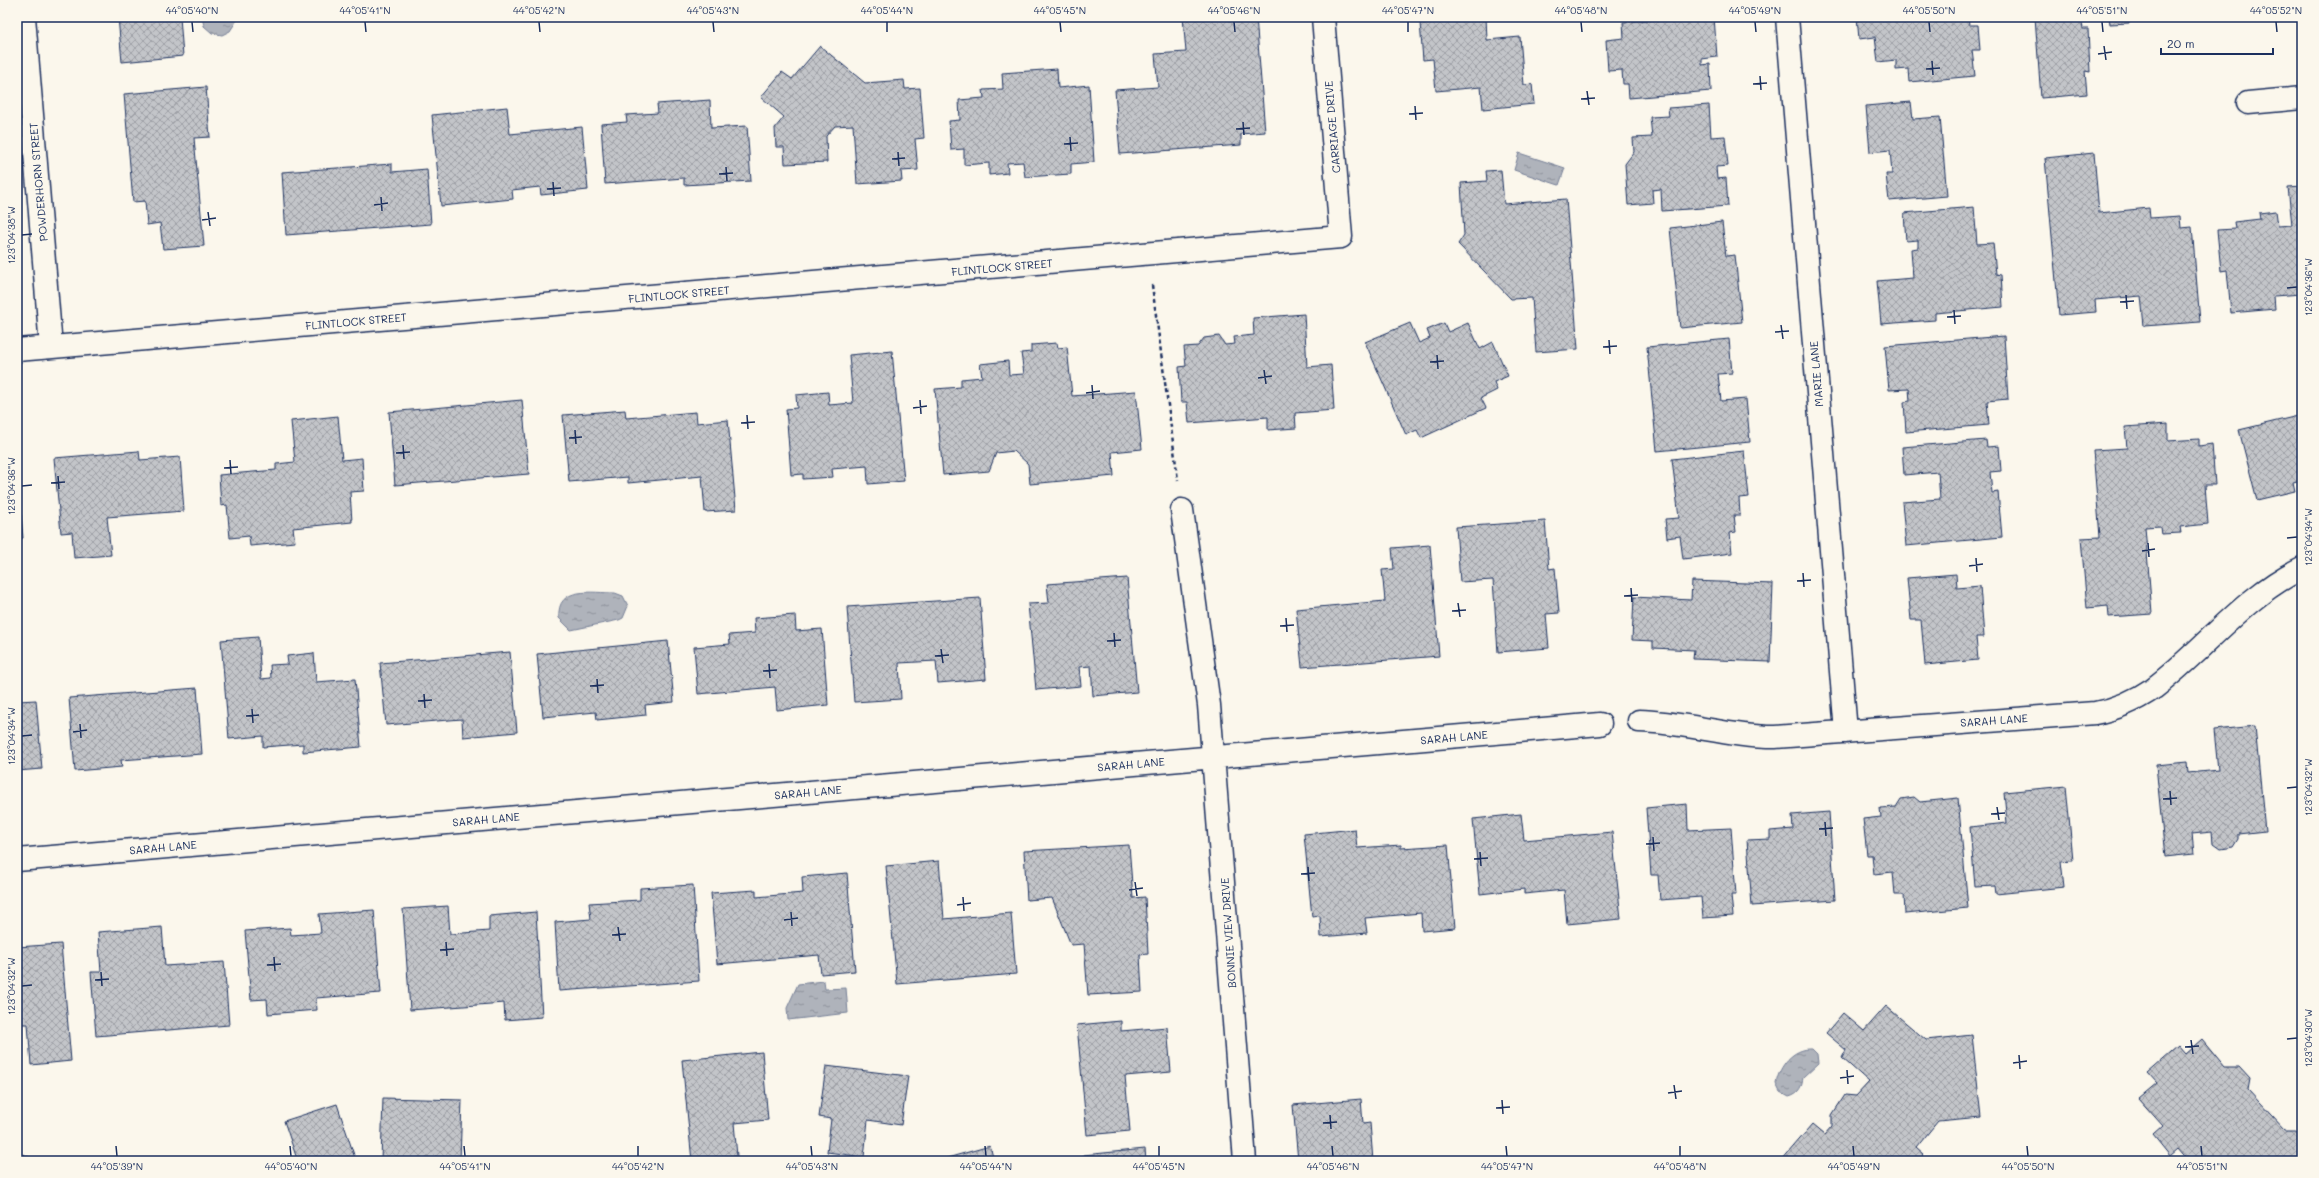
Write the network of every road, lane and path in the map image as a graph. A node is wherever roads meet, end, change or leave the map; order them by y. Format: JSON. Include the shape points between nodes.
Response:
{"nodes":[{"id":1,"x":24,"y":17,"type":"edge"},
{"id":2,"x":1324,"y":17,"type":"edge"},
{"id":3,"x":1787,"y":17,"type":"edge"},
{"id":4,"x":2302,"y":98,"type":"edge"},
{"id":5,"x":2248,"y":103,"type":"dead end"},
{"id":6,"x":1341,"y":237,"type":"joint"},
{"id":7,"x":1148,"y":254,"type":"junction"},
{"id":8,"x":51,"y":347,"type":"junction"},
{"id":9,"x":17,"y":350,"type":"edge"},
{"id":10,"x":1182,"y":510,"type":"joint"},
{"id":11,"x":2302,"y":568,"type":"edge"},
{"id":12,"x":1639,"y":721,"type":"dead end"},
{"id":13,"x":1600,"y":724,"type":"dead end"},
{"id":14,"x":1846,"y":732,"type":"junction"},
{"id":15,"x":1214,"y":757,"type":"junction"},
{"id":16,"x":17,"y":860,"type":"edge"},
{"id":17,"x":1245,"y":1161,"type":"edge"}],
"edges":[{"from":1,"to":8,"type":"street","name":"POWDERHORN STREET"},
{"from":2,"to":6,"type":"street","name":"CARRIAGE DRIVE"},
{"from":3,"to":14,"type":"street","name":"MARIE LANE"},
{"from":4,"to":5,"type":"street"},
{"from":6,"to":7,"type":"street","name":"FLINTLOCK STREET"},
{"from":7,"to":8,"type":"street","name":"FLINTLOCK STREET"},
{"from":7,"to":10,"type":"path"},
{"from":8,"to":9,"type":"street","name":"FLINTLOCK STREET"},
{"from":10,"to":15,"type":"street","name":"BONNIE VIEW DRIVE"},
{"from":11,"to":14,"type":"street","name":"SARAH LANE","via":[[2275,582],[2256,597],[2154,688],[2136,701],[2114,709],[2095,713]]},
{"from":12,"to":14,"type":"street","name":"SARAH LANE","via":[[1682,724],[1750,737]]},
{"from":13,"to":15,"type":"street","name":"SARAH LANE"},
{"from":15,"to":16,"type":"street","name":"SARAH LANE"},
{"from":15,"to":17,"type":"street","name":"BONNIE VIEW DRIVE"}]}
